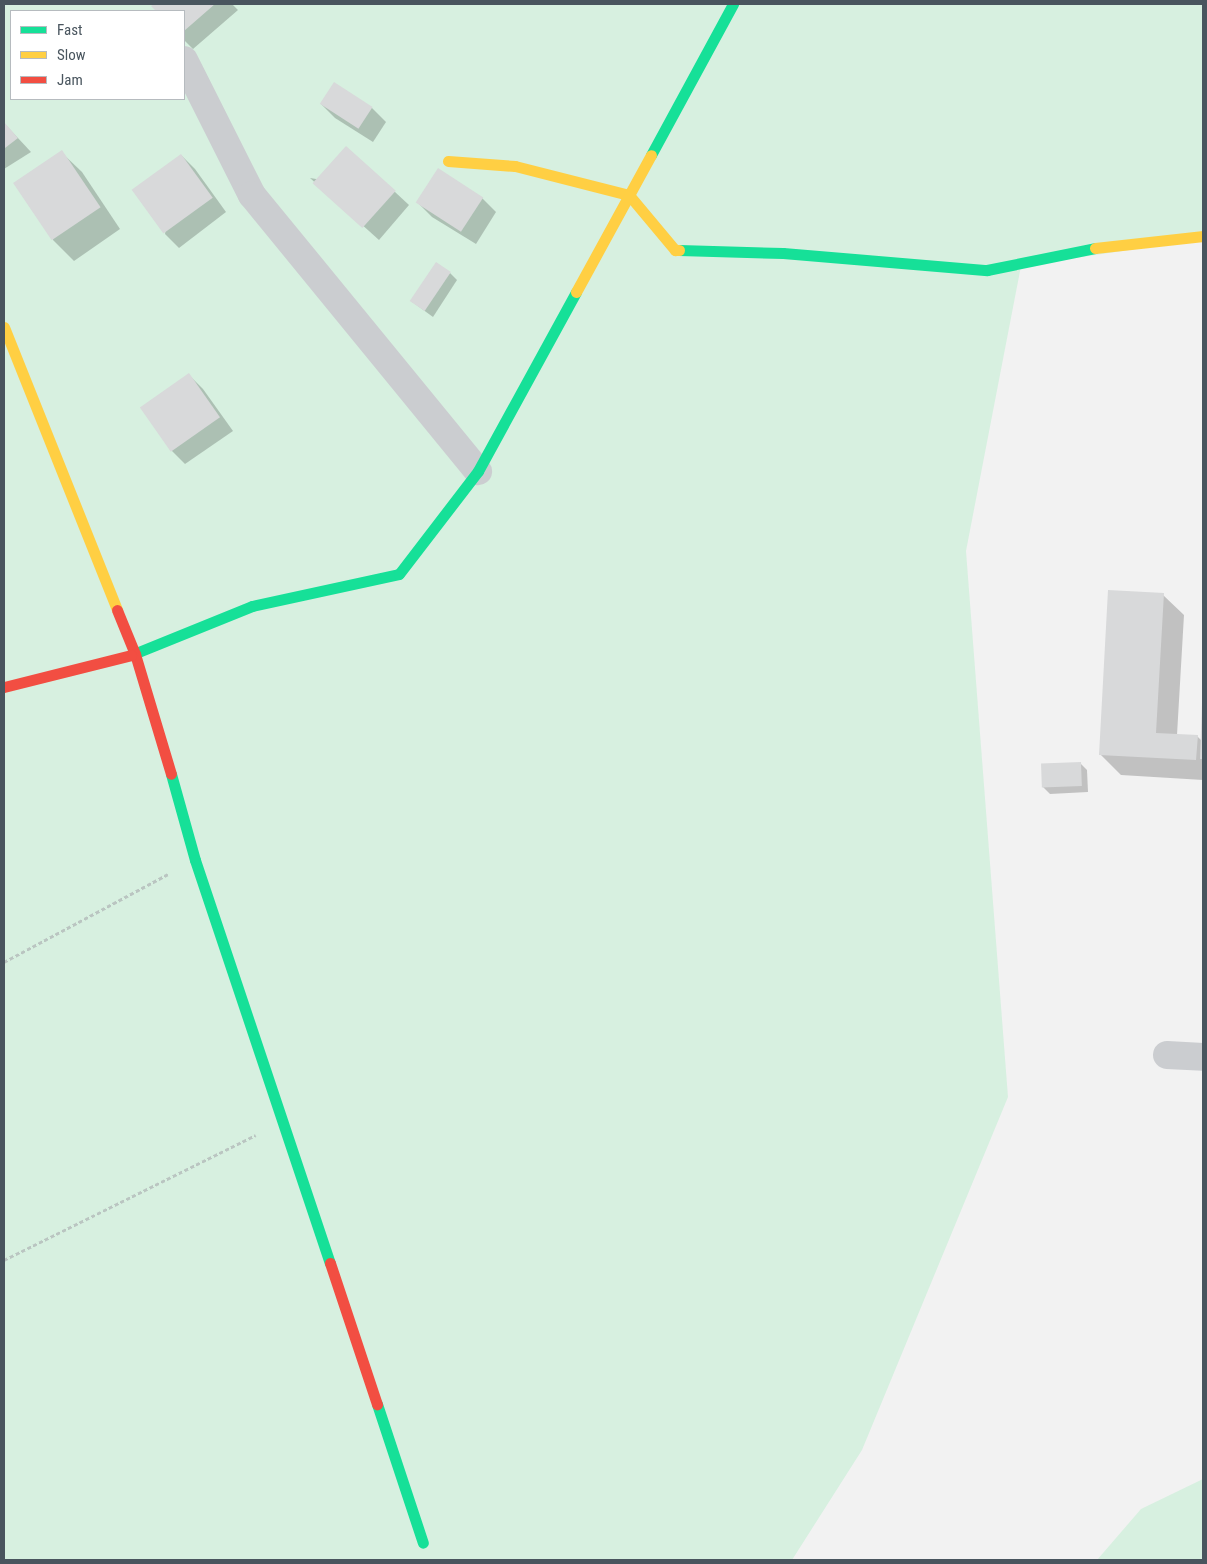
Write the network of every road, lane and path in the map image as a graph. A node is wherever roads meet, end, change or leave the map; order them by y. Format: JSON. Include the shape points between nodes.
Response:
{"nodes":[{"id":1,"x":733,"y":4,"type":"edge"},
{"id":2,"x":185,"y":62,"type":"edge"},
{"id":3,"x":448,"y":161,"type":"dead end"},
{"id":4,"x":629,"y":195,"type":"junction"},
{"id":5,"x":1203,"y":236,"type":"edge"},
{"id":6,"x":4,"y":327,"type":"edge"},
{"id":7,"x":478,"y":471,"type":"junction"},
{"id":8,"x":135,"y":654,"type":"junction"},
{"id":9,"x":4,"y":687,"type":"edge"},
{"id":10,"x":195,"y":860,"type":"junction"},
{"id":11,"x":4,"y":962,"type":"edge"},
{"id":12,"x":1167,"y":1056,"type":"dead end"},
{"id":13,"x":1203,"y":1057,"type":"edge"},
{"id":14,"x":282,"y":1122,"type":"junction"},
{"id":15,"x":4,"y":1260,"type":"edge"},
{"id":16,"x":423,"y":1543,"type":"dead end"}],
"edges":[{"from":1,"to":4,"type":"street"},
{"from":2,"to":7,"type":"street","via":[[252,195]]},
{"from":3,"to":4,"type":"street","via":[[515,166]]},
{"from":4,"to":5,"type":"street","via":[[675,250],[783,253],[987,270],[1109,245]]},
{"from":4,"to":7,"type":"street"},
{"from":6,"to":8,"type":"street"},
{"from":7,"to":8,"type":"street","via":[[399,574],[252,606]]},
{"from":8,"to":9,"type":"street"},
{"from":8,"to":10,"type":"street","via":[[172,772]]},
{"from":10,"to":11,"type":"path"},
{"from":10,"to":14,"type":"street"},
{"from":12,"to":13,"type":"street"},
{"from":14,"to":15,"type":"path"},
{"from":14,"to":16,"type":"street"}]}
